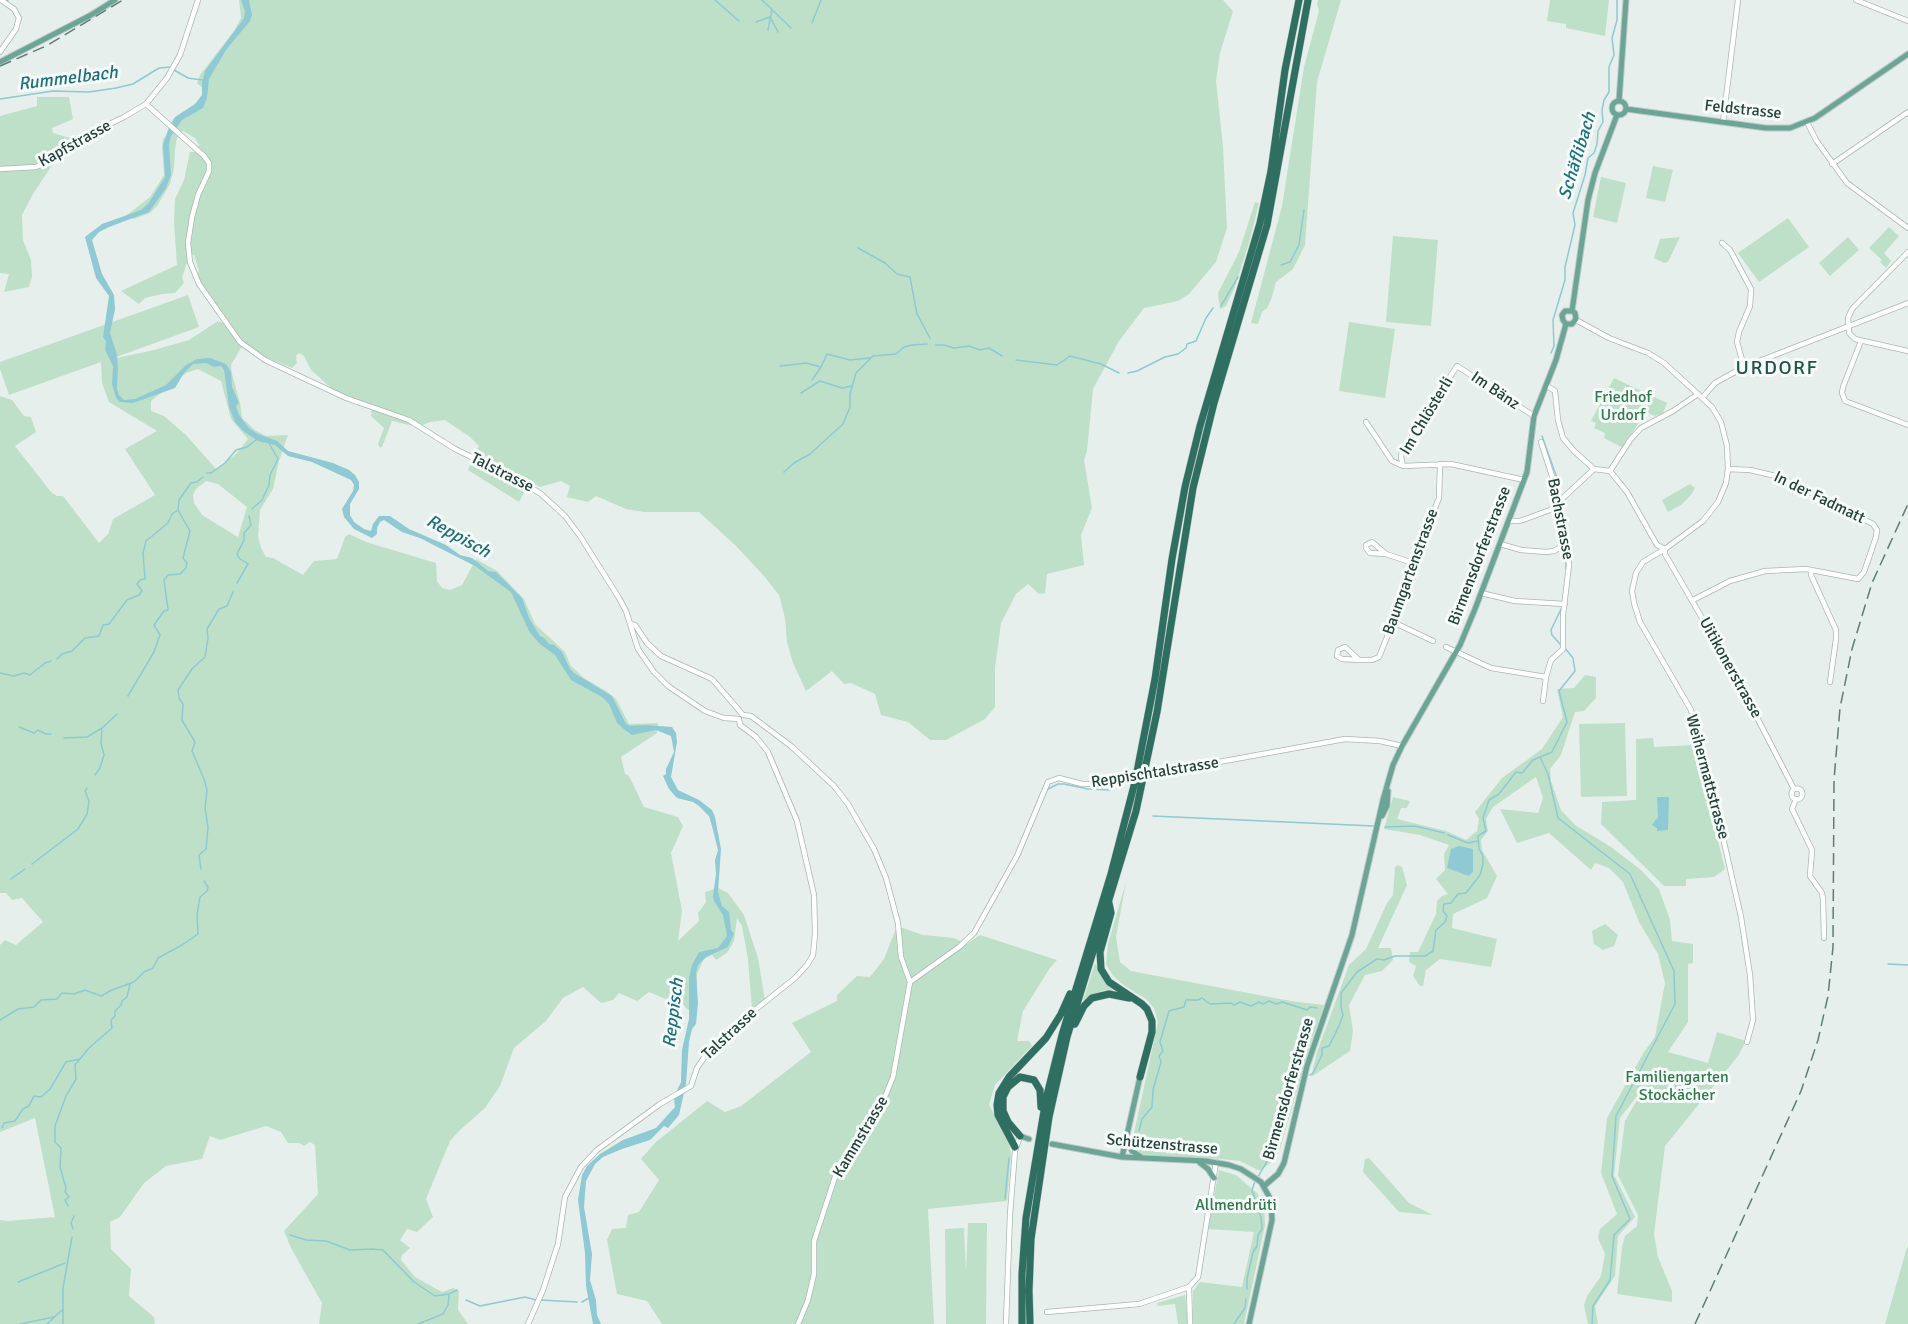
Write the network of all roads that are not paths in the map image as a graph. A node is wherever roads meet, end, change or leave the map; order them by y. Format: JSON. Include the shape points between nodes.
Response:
{"nodes":[{"id":1,"x":1,"y":0,"type":"edge"},
{"id":2,"x":115,"y":0,"type":"edge"},
{"id":3,"x":198,"y":0,"type":"edge"},
{"id":4,"x":1299,"y":0,"type":"edge"},
{"id":5,"x":1308,"y":0,"type":"edge"},
{"id":6,"x":1626,"y":0,"type":"edge"},
{"id":7,"x":1738,"y":0,"type":"edge"},
{"id":8,"x":1856,"y":0,"type":"edge"},
{"id":9,"x":1908,"y":21,"type":"edge"},
{"id":10,"x":0,"y":52,"type":"edge"},
{"id":11,"x":1908,"y":54,"type":"edge"},
{"id":12,"x":0,"y":62,"type":"edge"},
{"id":13,"x":1619,"y":101,"type":"junction"},
{"id":14,"x":146,"y":104,"type":"junction"},
{"id":15,"x":1626,"y":109,"type":"junction"},
{"id":16,"x":1908,"y":112,"type":"edge"},
{"id":17,"x":1617,"y":115,"type":"junction"},
{"id":18,"x":1724,"y":122,"type":"junction"},
{"id":19,"x":1807,"y":122,"type":"junction"},
{"id":20,"x":1832,"y":164,"type":"junction"},
{"id":21,"x":0,"y":169,"type":"edge"},
{"id":22,"x":1908,"y":228,"type":"edge"},
{"id":23,"x":1722,"y":243,"type":"dead end"},
{"id":24,"x":1908,"y":252,"type":"edge"},
{"id":25,"x":1908,"y":303,"type":"edge"},
{"id":26,"x":1572,"y":310,"type":"junction"},
{"id":27,"x":1576,"y":320,"type":"junction"},
{"id":28,"x":1566,"y":324,"type":"junction"},
{"id":29,"x":1848,"y":326,"type":"junction"},
{"id":30,"x":1861,"y":341,"type":"junction"},
{"id":31,"x":1908,"y":351,"type":"edge"},
{"id":32,"x":1457,"y":366,"type":"joint"},
{"id":33,"x":1744,"y":367,"type":"junction"},
{"id":34,"x":1547,"y":386,"type":"junction"},
{"id":35,"x":1700,"y":396,"type":"junction"},
{"id":36,"x":1534,"y":416,"type":"junction"},
{"id":37,"x":1366,"y":422,"type":"dead end"},
{"id":38,"x":1908,"y":425,"type":"edge"},
{"id":39,"x":1541,"y":442,"type":"dead end"},
{"id":40,"x":1440,"y":464,"type":"junction"},
{"id":41,"x":1403,"y":466,"type":"junction"},
{"id":42,"x":1594,"y":469,"type":"junction"},
{"id":43,"x":1728,"y":469,"type":"junction"},
{"id":44,"x":1610,"y":471,"type":"junction"},
{"id":45,"x":1524,"y":480,"type":"junction"},
{"id":46,"x":1556,"y":506,"type":"junction"},
{"id":47,"x":1509,"y":521,"type":"junction"},
{"id":48,"x":1565,"y":543,"type":"junction"},
{"id":49,"x":1500,"y":544,"type":"junction"},
{"id":50,"x":1665,"y":549,"type":"junction"},
{"id":51,"x":1386,"y":554,"type":"dead end"},
{"id":52,"x":1413,"y":563,"type":"junction"},
{"id":53,"x":1811,"y":570,"type":"junction"},
{"id":54,"x":1481,"y":593,"type":"junction"},
{"id":55,"x":1693,"y":600,"type":"junction"},
{"id":56,"x":1563,"y":603,"type":"junction"},
{"id":57,"x":1393,"y":622,"type":"junction"},
{"id":58,"x":630,"y":624,"type":"junction"},
{"id":59,"x":1433,"y":641,"type":"dead end"},
{"id":60,"x":1446,"y":647,"type":"dead end"},
{"id":61,"x":1456,"y":652,"type":"junction"},
{"id":62,"x":1359,"y":660,"type":"dead end"},
{"id":63,"x":1546,"y":677,"type":"junction"},
{"id":64,"x":1830,"y":682,"type":"dead end"},
{"id":65,"x":1543,"y":701,"type":"dead end"},
{"id":66,"x":741,"y":717,"type":"junction"},
{"id":67,"x":1402,"y":746,"type":"junction"},
{"id":68,"x":1109,"y":903,"type":"junction"},
{"id":69,"x":1824,"y":938,"type":"dead end"},
{"id":70,"x":1084,"y":959,"type":"junction"},
{"id":71,"x":910,"y":982,"type":"junction"},
{"id":72,"x":1118,"y":992,"type":"junction"},
{"id":73,"x":1747,"y":1042,"type":"dead end"},
{"id":74,"x":1061,"y":1060,"type":"junction"},
{"id":75,"x":1140,"y":1077,"type":"joint"},
{"id":76,"x":1001,"y":1122,"type":"junction"},
{"id":77,"x":1041,"y":1122,"type":"junction"},
{"id":78,"x":1020,"y":1136,"type":"junction"},
{"id":79,"x":1126,"y":1137,"type":"junction"},
{"id":80,"x":1029,"y":1139,"type":"dead end"},
{"id":81,"x":1052,"y":1144,"type":"dead end"},
{"id":82,"x":1015,"y":1147,"type":"junction"},
{"id":83,"x":1122,"y":1157,"type":"junction"},
{"id":84,"x":1148,"y":1160,"type":"junction"},
{"id":85,"x":1198,"y":1161,"type":"junction"},
{"id":86,"x":1216,"y":1162,"type":"junction"},
{"id":87,"x":1214,"y":1178,"type":"junction"},
{"id":88,"x":1263,"y":1184,"type":"junction"},
{"id":89,"x":1189,"y":1287,"type":"junction"},
{"id":90,"x":1047,"y":1312,"type":"dead end"},
{"id":91,"x":528,"y":1324,"type":"edge"},
{"id":92,"x":798,"y":1324,"type":"edge"},
{"id":93,"x":1006,"y":1324,"type":"edge"},
{"id":94,"x":1022,"y":1324,"type":"edge"},
{"id":95,"x":1030,"y":1324,"type":"edge"},
{"id":96,"x":1190,"y":1324,"type":"edge"},
{"id":97,"x":1249,"y":1324,"type":"edge"}],
"edges":[{"from":1,"to":10,"type":"street","via":[[19,18]]},
{"from":2,"to":12,"type":"main road"},
{"from":3,"to":14,"type":"street","via":[[184,47]]},
{"from":4,"to":70,"type":"highway","via":[[1260,223],[1185,487],[1135,782]]},
{"from":5,"to":68,"type":"highway","via":[[1273,200],[1200,458],[1146,765]]},
{"from":6,"to":13,"type":"main road","name":"Birmensdorferstrasse"},
{"from":7,"to":18,"type":"street"},
{"from":8,"to":9,"type":"street"},
{"from":11,"to":19,"type":"main road","name":"Feldstrasse"},
{"from":13,"to":15,"type":"main road"},
{"from":13,"to":17,"type":"main road","name":"Birmensdorferstrasse","via":[[1611,107]]},
{"from":14,"to":21,"type":"street","name":"Kapfstrasse","via":[[36,167]]},
{"from":14,"to":58,"type":"street","name":"Talstrasse","via":[[209,164],[192,217],[190,262],[196,279],[244,346],[265,360],[356,402],[410,420],[454,449],[542,494],[575,529],[619,597]]},
{"from":15,"to":17,"type":"main road"},
{"from":15,"to":18,"type":"main road","name":"Feldstrasse"},
{"from":16,"to":20,"type":"street"},
{"from":17,"to":26,"type":"main road","name":"Birmensdorferstrasse","via":[[1591,189]]},
{"from":18,"to":19,"type":"main road","name":"Feldstrasse","via":[[1776,129]]},
{"from":19,"to":20,"type":"street"},
{"from":20,"to":22,"type":"street","via":[[1855,190]]},
{"from":23,"to":33,"type":"street","via":[[1730,250],[1751,289],[1750,306],[1737,342]]},
{"from":24,"to":29,"type":"street","via":[[1850,312]]},
{"from":25,"to":29,"type":"street"},
{"from":26,"to":27,"type":"main road","name":"Birmensdorferstrasse"},
{"from":26,"to":28,"type":"main road","name":"Birmensdorferstrasse","via":[[1562,315]]},
{"from":27,"to":28,"type":"main road"},
{"from":27,"to":35,"type":"street","name":"Weihermattstrasse","via":[[1653,356]]},
{"from":28,"to":34,"type":"main road","name":"Birmensdorferstrasse"},
{"from":29,"to":30,"type":"street","via":[[1851,336]]},
{"from":29,"to":33,"type":"street"},
{"from":30,"to":31,"type":"street"},
{"from":30,"to":38,"type":"street","via":[[1843,387],[1845,401]]},
{"from":32,"to":36,"type":"street","name":"Im Bänz"},
{"from":32,"to":41,"type":"street","name":"Im Chlösterli","via":[[1402,452]]},
{"from":33,"to":35,"type":"street","via":[[1714,383]]},
{"from":34,"to":36,"type":"main road","name":"Birmensdorferstrasse"},
{"from":34,"to":42,"type":"street","via":[[1555,391],[1563,438]]},
{"from":35,"to":43,"type":"street","name":"Weihermattstrasse","via":[[1721,422]]},
{"from":35,"to":44,"type":"street","via":[[1641,428]]},
{"from":36,"to":45,"type":"main road","name":"Birmensdorferstrasse"},
{"from":37,"to":41,"type":"street","via":[[1392,461]]},
{"from":39,"to":46,"type":"street","name":"Bachstrasse","via":[[1553,479]]},
{"from":40,"to":41,"type":"street"},
{"from":40,"to":45,"type":"street","via":[[1472,467]]},
{"from":40,"to":52,"type":"street","name":"Baumgartenstrasse","via":[[1439,498]]},
{"from":42,"to":44,"type":"street"},
{"from":42,"to":46,"type":"street"},
{"from":43,"to":50,"type":"street","name":"Weihermattstrasse","via":[[1714,509]]},
{"from":43,"to":53,"type":"street","name":"In der Fadmatt","via":[[1780,477],[1875,526],[1876,537],[1861,577]]},
{"from":44,"to":50,"type":"street","name":"Uitikonerstrasse","via":[[1628,492],[1657,545]]},
{"from":45,"to":47,"type":"main road","name":"Birmensdorferstrasse"},
{"from":46,"to":47,"type":"street","via":[[1534,517]]},
{"from":46,"to":48,"type":"street","name":"Bachstrasse"},
{"from":47,"to":49,"type":"main road","name":"Birmensdorferstrasse"},
{"from":48,"to":49,"type":"street","via":[[1546,552]]},
{"from":48,"to":56,"type":"street","name":"Bachstrasse","via":[[1569,575]]},
{"from":49,"to":54,"type":"main road","name":"Birmensdorferstrasse"},
{"from":50,"to":55,"type":"street","name":"Uitikonerstrasse"},
{"from":50,"to":73,"type":"street","name":"Weihermattstrasse","via":[[1647,558],[1640,567],[1632,585],[1634,603],[1640,622],[1691,710],[1709,776],[1750,975],[1753,1020]]},
{"from":51,"to":52,"type":"street"},
{"from":52,"to":57,"type":"street","name":"Baumgartenstrasse","via":[[1414,570]]},
{"from":53,"to":55,"type":"street","name":"In der Fadmatt","via":[[1765,571],[1730,581]]},
{"from":53,"to":64,"type":"street","via":[[1836,630]]},
{"from":54,"to":56,"type":"street","via":[[1515,601]]},
{"from":54,"to":61,"type":"main road","name":"Birmensdorferstrasse"},
{"from":55,"to":69,"type":"street","name":"Uitikonerstrasse","via":[[1794,789],[1791,795],[1796,799],[1791,809],[1812,850],[1810,876],[1822,893]]},
{"from":56,"to":63,"type":"street","name":"Bachstrasse","via":[[1563,646],[1551,660]]},
{"from":57,"to":59,"type":"street"},
{"from":57,"to":62,"type":"street","name":"Baumgartenstrasse","via":[[1378,657]]},
{"from":58,"to":66,"type":"street","via":[[665,659],[714,681]]},
{"from":58,"to":66,"type":"street","name":"Talstrasse","via":[[643,658],[665,683],[709,713],[724,718]]},
{"from":60,"to":61,"type":"street"},
{"from":61,"to":63,"type":"street","via":[[1491,668]]},
{"from":61,"to":67,"type":"main road","name":"Birmensdorferstrasse"},
{"from":63,"to":65,"type":"street"},
{"from":66,"to":71,"type":"street","via":[[753,718],[805,758],[852,810],[886,878],[899,926],[901,957]]},
{"from":66,"to":91,"type":"street","name":"Talstrasse","via":[[741,726],[768,752],[797,821],[813,888],[814,950],[799,974],[708,1052],[696,1068],[691,1086],[594,1152],[577,1172],[565,1197],[557,1249]]},
{"from":67,"to":71,"type":"street","name":"Reppischtalstrasse","bridge":true,"via":[[1345,739],[1096,784],[1059,778],[1048,782],[1017,856],[974,933]]},
{"from":67,"to":88,"type":"main road","name":"Birmensdorferstrasse","via":[[1388,786],[1352,935],[1307,1066],[1284,1163],[1278,1174]]},
{"from":68,"to":72,"type":"highway","via":[[1111,914],[1100,963],[1106,979]]},
{"from":68,"to":74,"type":"highway"},
{"from":70,"to":76,"type":"highway","via":[[1053,1029],[1002,1088],[997,1105]]},
{"from":70,"to":77,"type":"highway"},
{"from":71,"to":92,"type":"street","name":"Kammstrasse","via":[[890,1088],[836,1174],[814,1241],[814,1274]]},
{"from":72,"to":74,"type":"highway","via":[[1097,996],[1083,1006]]},
{"from":72,"to":75,"type":"highway","via":[[1141,1006],[1149,1021]]},
{"from":74,"to":95,"type":"highway","via":[[1033,1219]]},
{"from":75,"to":79,"type":"main road"},
{"from":76,"to":78,"type":"highway"},
{"from":76,"to":82,"type":"highway"},
{"from":77,"to":78,"type":"highway","via":[[1039,1086],[1030,1078],[1016,1079],[1005,1092],[1003,1111]]},
{"from":77,"to":94,"type":"highway","via":[[1026,1218]]},
{"from":78,"to":80,"type":"main road"},
{"from":78,"to":82,"type":"street"},
{"from":79,"to":83,"type":"main road"},
{"from":79,"to":84,"type":"main road","via":[[1134,1154]]},
{"from":81,"to":83,"type":"main road","name":"Schützenstrasse"},
{"from":82,"to":93,"type":"street"},
{"from":83,"to":84,"type":"main road","name":"Schützenstrasse"},
{"from":84,"to":85,"type":"main road","name":"Schützenstrasse"},
{"from":85,"to":86,"type":"main road","name":"Schützenstrasse"},
{"from":85,"to":87,"type":"main road"},
{"from":86,"to":87,"type":"street"},
{"from":86,"to":88,"type":"main road","name":"Schützenstrasse","via":[[1241,1169]]},
{"from":87,"to":89,"type":"street","via":[[1198,1277]]},
{"from":88,"to":97,"type":"main road","via":[[1272,1205],[1272,1220]]},
{"from":89,"to":90,"type":"street","via":[[1139,1304]]},
{"from":89,"to":96,"type":"street"}]}
